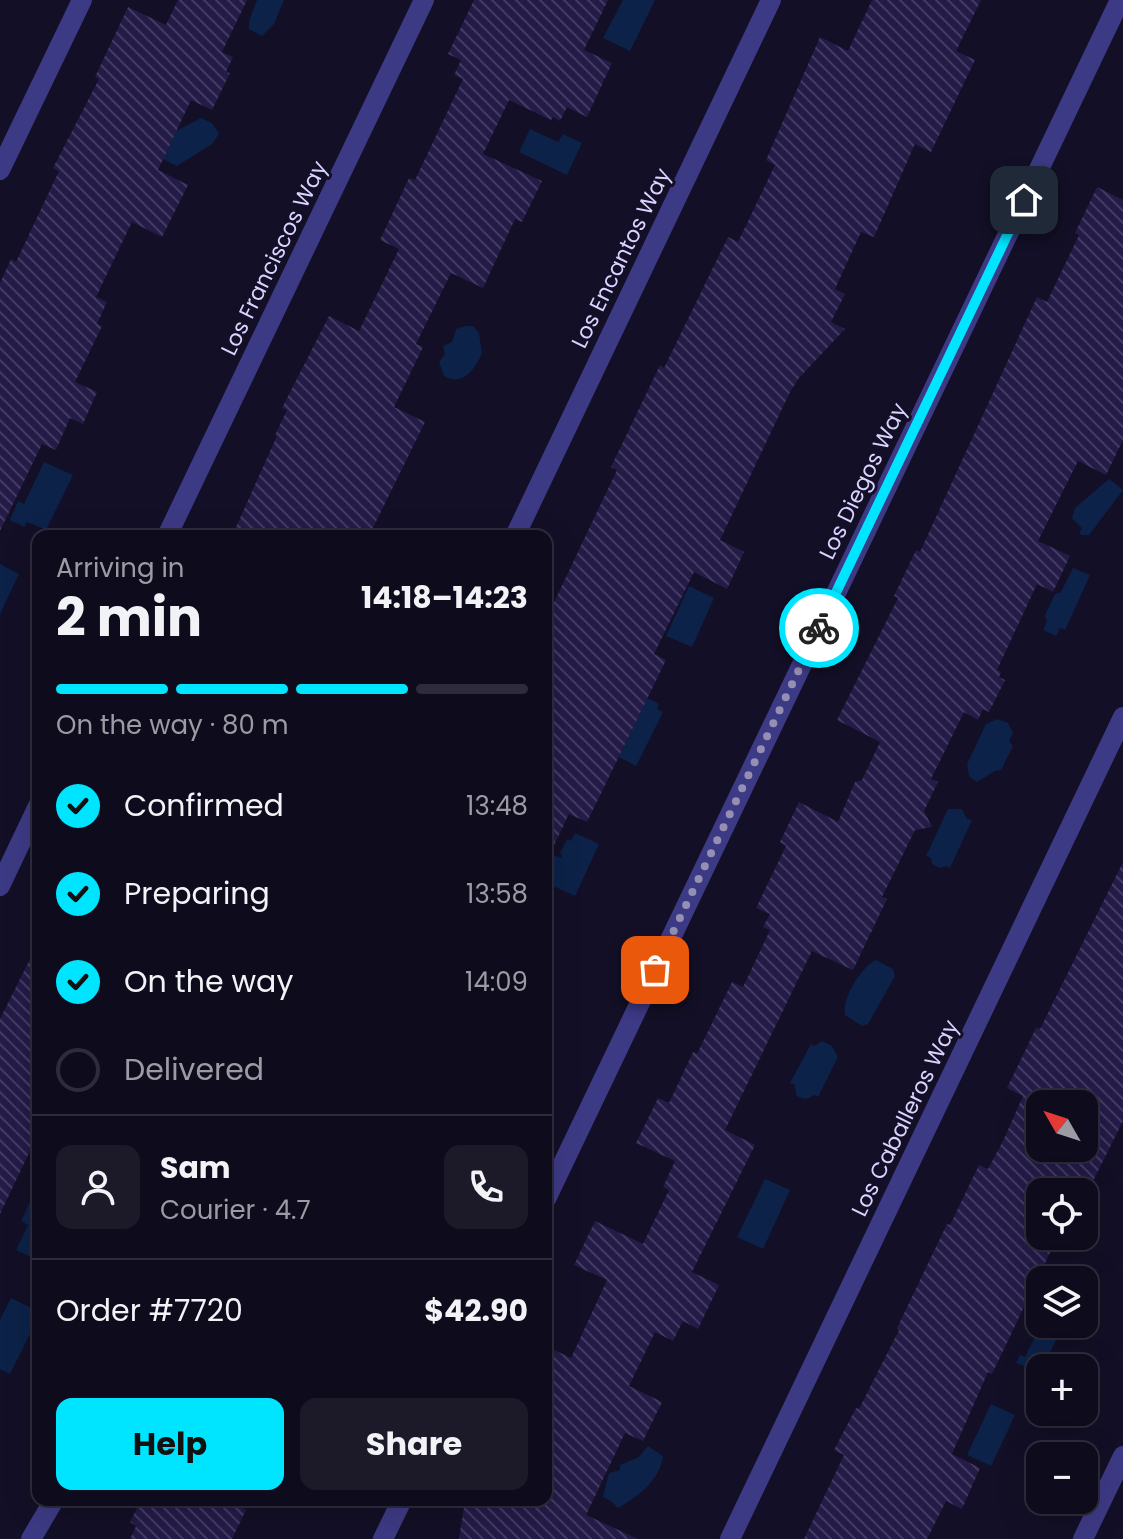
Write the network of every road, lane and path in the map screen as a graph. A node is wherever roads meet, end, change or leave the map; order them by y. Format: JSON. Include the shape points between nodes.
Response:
{"nodes":[{"id":1,"x":82,"y":0,"type":"edge"},
{"id":2,"x":424,"y":0,"type":"edge"},
{"id":3,"x":771,"y":0,"type":"edge"},
{"id":4,"x":1120,"y":0,"type":"edge"},
{"id":5,"x":0,"y":170,"type":"edge"},
{"id":6,"x":170,"y":530,"type":"edge"},
{"id":7,"x":518,"y":530,"type":"edge"},
{"id":8,"x":1123,"y":717,"type":"edge"},
{"id":9,"x":32,"y":819,"type":"edge"},
{"id":10,"x":0,"y":886,"type":"edge"},
{"id":11,"x":552,"y":1186,"type":"edge"},
{"id":12,"x":1123,"y":1456,"type":"edge"},
{"id":13,"x":50,"y":1506,"type":"edge"},
{"id":14,"x":399,"y":1506,"type":"edge"},
{"id":15,"x":31,"y":1539,"type":"edge"},
{"id":16,"x":383,"y":1539,"type":"edge"},
{"id":17,"x":730,"y":1539,"type":"edge"},
{"id":18,"x":1083,"y":1539,"type":"edge"}],
"edges":[{"from":1,"to":5,"type":"street"},
{"from":2,"to":6,"type":"street","name":"Los Franciscos Way"},
{"from":3,"to":7,"type":"street","name":"Los Encantos Way"},
{"from":4,"to":11,"type":"street","name":"Los Diegos Way"},
{"from":8,"to":17,"type":"street","name":"Los Caballeros Way"},
{"from":9,"to":10,"type":"street"},
{"from":12,"to":18,"type":"street"},
{"from":13,"to":15,"type":"street"},
{"from":14,"to":16,"type":"street"}]}
